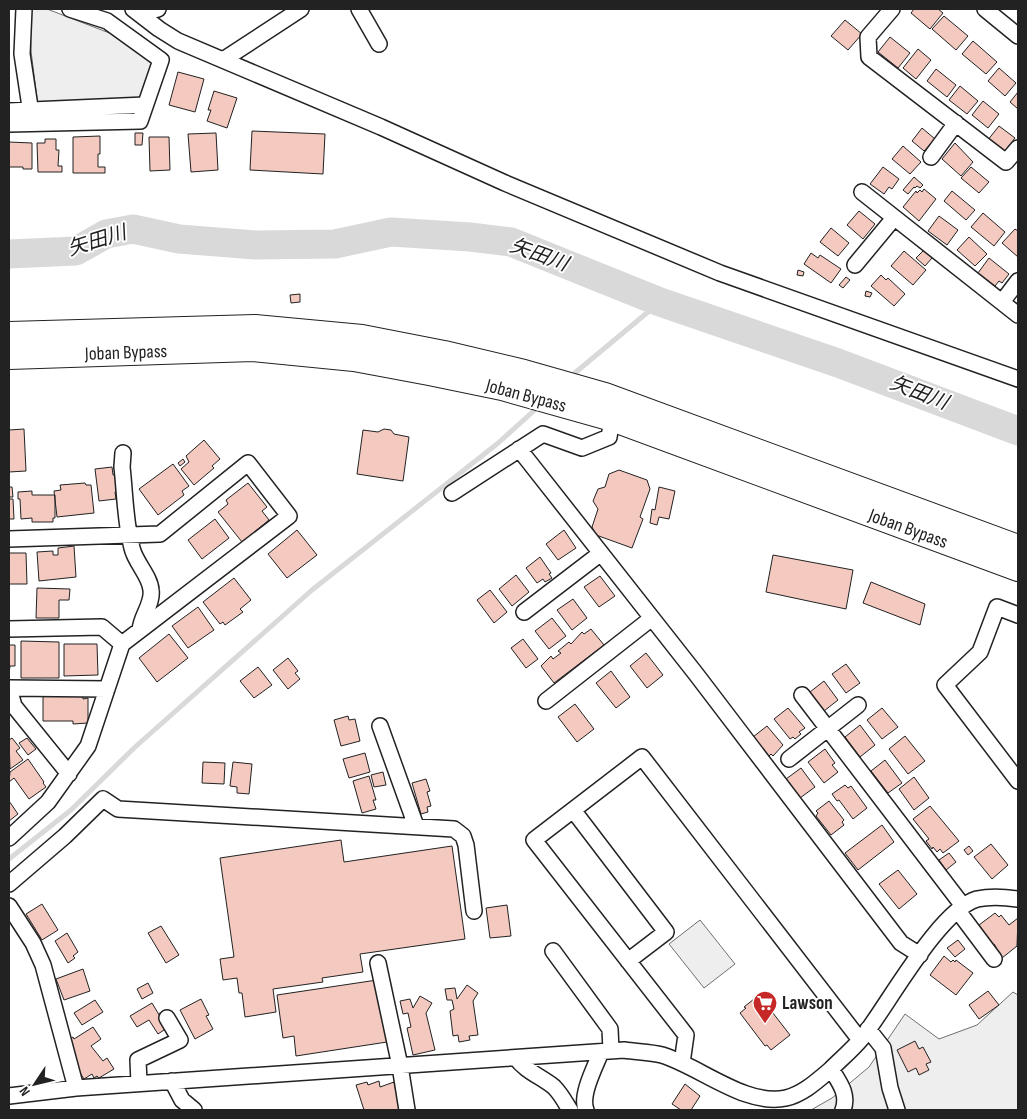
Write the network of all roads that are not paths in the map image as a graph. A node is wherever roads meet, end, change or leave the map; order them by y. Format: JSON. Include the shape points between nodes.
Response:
{"nodes":[{"id":1,"x":24,"y":9,"type":"edge"},
{"id":2,"x":70,"y":9,"type":"edge"},
{"id":3,"x":133,"y":9,"type":"edge"},
{"id":4,"x":301,"y":9,"type":"edge"},
{"id":5,"x":359,"y":9,"type":"edge"},
{"id":6,"x":892,"y":9,"type":"edge"},
{"id":7,"x":985,"y":9,"type":"edge"},
{"id":8,"x":1018,"y":36,"type":"edge"},
{"id":9,"x":379,"y":44,"type":"dead end"},
{"id":10,"x":223,"y":60,"type":"junction"},
{"id":11,"x":9,"y":111,"type":"edge"},
{"id":12,"x":31,"y":117,"type":"junction"},
{"id":13,"x":9,"y":124,"type":"edge"},
{"id":14,"x":956,"y":124,"type":"junction"},
{"id":15,"x":1018,"y":148,"type":"edge"},
{"id":16,"x":931,"y":157,"type":"dead end"},
{"id":17,"x":862,"y":192,"type":"dead end"},
{"id":18,"x":894,"y":218,"type":"junction"},
{"id":19,"x":855,"y":266,"type":"dead end"},
{"id":20,"x":1018,"y":281,"type":"edge"},
{"id":21,"x":1002,"y":302,"type":"junction"},
{"id":22,"x":1018,"y":315,"type":"edge"},
{"id":23,"x":9,"y":334,"type":"edge"},
{"id":24,"x":9,"y":357,"type":"edge"},
{"id":25,"x":1018,"y":379,"type":"edge"},
{"id":26,"x":612,"y":420,"type":"junction"},
{"id":27,"x":519,"y":449,"type":"junction"},
{"id":28,"x":123,"y":453,"type":"dead end"},
{"id":29,"x":452,"y":493,"type":"dead end"},
{"id":30,"x":129,"y":535,"type":"junction"},
{"id":31,"x":9,"y":539,"type":"edge"},
{"id":32,"x":1018,"y":547,"type":"edge"},
{"id":33,"x":601,"y":553,"type":"junction"},
{"id":34,"x":1018,"y":570,"type":"edge"},
{"id":35,"x":524,"y":612,"type":"dead end"},
{"id":36,"x":1018,"y":615,"type":"edge"},
{"id":37,"x":652,"y":618,"type":"junction"},
{"id":38,"x":9,"y":629,"type":"edge"},
{"id":39,"x":140,"y":630,"type":"junction"},
{"id":40,"x":122,"y":644,"type":"junction"},
{"id":41,"x":9,"y":688,"type":"edge"},
{"id":42,"x":107,"y":689,"type":"junction"},
{"id":43,"x":802,"y":694,"type":"dead end"},
{"id":44,"x":546,"y":701,"type":"dead end"},
{"id":45,"x":858,"y":705,"type":"dead end"},
{"id":46,"x":380,"y":726,"type":"dead end"},
{"id":47,"x":827,"y":729,"type":"junction"},
{"id":48,"x":789,"y":758,"type":"dead end"},
{"id":49,"x":69,"y":774,"type":"junction"},
{"id":50,"x":1018,"y":781,"type":"edge"},
{"id":51,"x":573,"y":810,"type":"junction"},
{"id":52,"x":416,"y":826,"type":"junction"},
{"id":53,"x":9,"y":838,"type":"edge"},
{"id":54,"x":9,"y":884,"type":"edge"},
{"id":55,"x":1018,"y":899,"type":"edge"},
{"id":56,"x":9,"y":906,"type":"edge"},
{"id":57,"x":960,"y":908,"type":"junction"},
{"id":58,"x":474,"y":911,"type":"dead end"},
{"id":59,"x":553,"y":951,"type":"dead end"},
{"id":60,"x":920,"y":955,"type":"junction"},
{"id":61,"x":994,"y":959,"type":"dead end"},
{"id":62,"x":628,"y":961,"type":"junction"},
{"id":63,"x":378,"y":962,"type":"dead end"},
{"id":64,"x":167,"y":1018,"type":"dead end"},
{"id":65,"x":864,"y":1035,"type":"junction"},
{"id":66,"x":606,"y":1051,"type":"junction"},
{"id":67,"x":516,"y":1058,"type":"junction"},
{"id":68,"x":682,"y":1063,"type":"junction"},
{"id":69,"x":400,"y":1066,"type":"junction"},
{"id":70,"x":831,"y":1069,"type":"junction"},
{"id":71,"x":172,"y":1081,"type":"junction"},
{"id":72,"x":138,"y":1084,"type":"junction"},
{"id":73,"x":76,"y":1088,"type":"junction"},
{"id":74,"x":9,"y":1096,"type":"edge"},
{"id":75,"x":779,"y":1104,"type":"edge"},
{"id":76,"x":194,"y":1110,"type":"edge"},
{"id":77,"x":407,"y":1110,"type":"edge"},
{"id":78,"x":570,"y":1110,"type":"edge"},
{"id":79,"x":586,"y":1110,"type":"edge"},
{"id":80,"x":843,"y":1110,"type":"edge"},
{"id":81,"x":897,"y":1110,"type":"edge"}],
"edges":[{"from":1,"to":12,"type":"street","via":[[22,54]]},
{"from":2,"to":12,"type":"street","via":[[107,21],[161,60],[140,121]]},
{"from":3,"to":10,"type":"street","via":[[178,41]]},
{"from":4,"to":10,"type":"street"},
{"from":5,"to":9,"type":"street"},
{"from":6,"to":14,"type":"street","via":[[868,38],[870,57]]},
{"from":7,"to":8,"type":"street"},
{"from":10,"to":25,"type":"street","via":[[382,127],[505,184],[720,273]]},
{"from":11,"to":12,"type":"street"},
{"from":12,"to":13,"type":"street"},
{"from":14,"to":15,"type":"street","via":[[1006,162]]},
{"from":14,"to":16,"type":"street"},
{"from":17,"to":18,"type":"street"},
{"from":18,"to":19,"type":"street"},
{"from":18,"to":21,"type":"street"},
{"from":20,"to":21,"type":"street"},
{"from":21,"to":22,"type":"street"},
{"from":23,"to":32,"type":"highway","name":"Joban Bypass","via":[[255,327],[362,337],[444,353],[605,395]]},
{"from":24,"to":26,"type":"highway","name":"Joban Bypass","via":[[253,349],[354,360],[429,373],[502,388]]},
{"from":26,"to":27,"type":"street","via":[[609,438],[582,448],[543,434]]},
{"from":26,"to":34,"type":"highway","name":"Joban Bypass"},
{"from":27,"to":29,"type":"street"},
{"from":27,"to":33,"type":"street"},
{"from":28,"to":30,"type":"street"},
{"from":30,"to":31,"type":"street"},
{"from":30,"to":39,"type":"street","via":[[134,556],[151,590]]},
{"from":30,"to":39,"type":"street","via":[[160,534],[248,463],[289,516]]},
{"from":33,"to":35,"type":"street"},
{"from":33,"to":37,"type":"street"},
{"from":36,"to":50,"type":"street","via":[[997,607],[980,652],[945,685]]},
{"from":37,"to":44,"type":"street"},
{"from":37,"to":60,"type":"street","via":[[901,943]]},
{"from":38,"to":40,"type":"street","via":[[102,627]]},
{"from":39,"to":40,"type":"street"},
{"from":40,"to":42,"type":"street"},
{"from":41,"to":42,"type":"street"},
{"from":41,"to":49,"type":"street","via":[[14,706]]},
{"from":42,"to":49,"type":"street","via":[[88,746]]},
{"from":43,"to":47,"type":"street"},
{"from":45,"to":47,"type":"street"},
{"from":46,"to":52,"type":"street"},
{"from":47,"to":48,"type":"street"},
{"from":47,"to":57,"type":"street"},
{"from":49,"to":53,"type":"street","via":[[48,802]]},
{"from":51,"to":62,"type":"street","via":[[666,932]]},
{"from":51,"to":62,"type":"street","via":[[534,840]]},
{"from":51,"to":65,"type":"street","via":[[642,757]]},
{"from":52,"to":54,"type":"street","via":[[118,809],[103,799]]},
{"from":52,"to":58,"type":"street","via":[[454,829],[463,836]]},
{"from":55,"to":57,"type":"street","via":[[995,896]]},
{"from":56,"to":73,"type":"street","via":[[33,942],[43,965]]},
{"from":57,"to":60,"type":"street","via":[[936,931]]},
{"from":57,"to":61,"type":"street"},
{"from":59,"to":66,"type":"street","via":[[610,1028]]},
{"from":60,"to":65,"type":"street"},
{"from":62,"to":68,"type":"street","via":[[686,1036]]},
{"from":63,"to":69,"type":"street"},
{"from":64,"to":72,"type":"street","via":[[180,1040],[138,1060]]},
{"from":65,"to":70,"type":"street"},
{"from":65,"to":81,"type":"street","via":[[883,1048],[892,1100]]},
{"from":66,"to":67,"type":"street"},
{"from":66,"to":68,"type":"street","via":[[661,1055]]},
{"from":66,"to":79,"type":"street","via":[[586,1092]]},
{"from":67,"to":69,"type":"street"},
{"from":67,"to":78,"type":"street","via":[[521,1065],[554,1087]]},
{"from":68,"to":75,"type":"street","via":[[741,1092]]},
{"from":69,"to":71,"type":"street"},
{"from":69,"to":77,"type":"street"},
{"from":70,"to":75,"type":"street","via":[[812,1085]]},
{"from":70,"to":80,"type":"street","via":[[845,1096]]},
{"from":71,"to":72,"type":"street"},
{"from":71,"to":76,"type":"street","via":[[182,1100]]},
{"from":72,"to":73,"type":"street"},
{"from":73,"to":74,"type":"street"}]}
